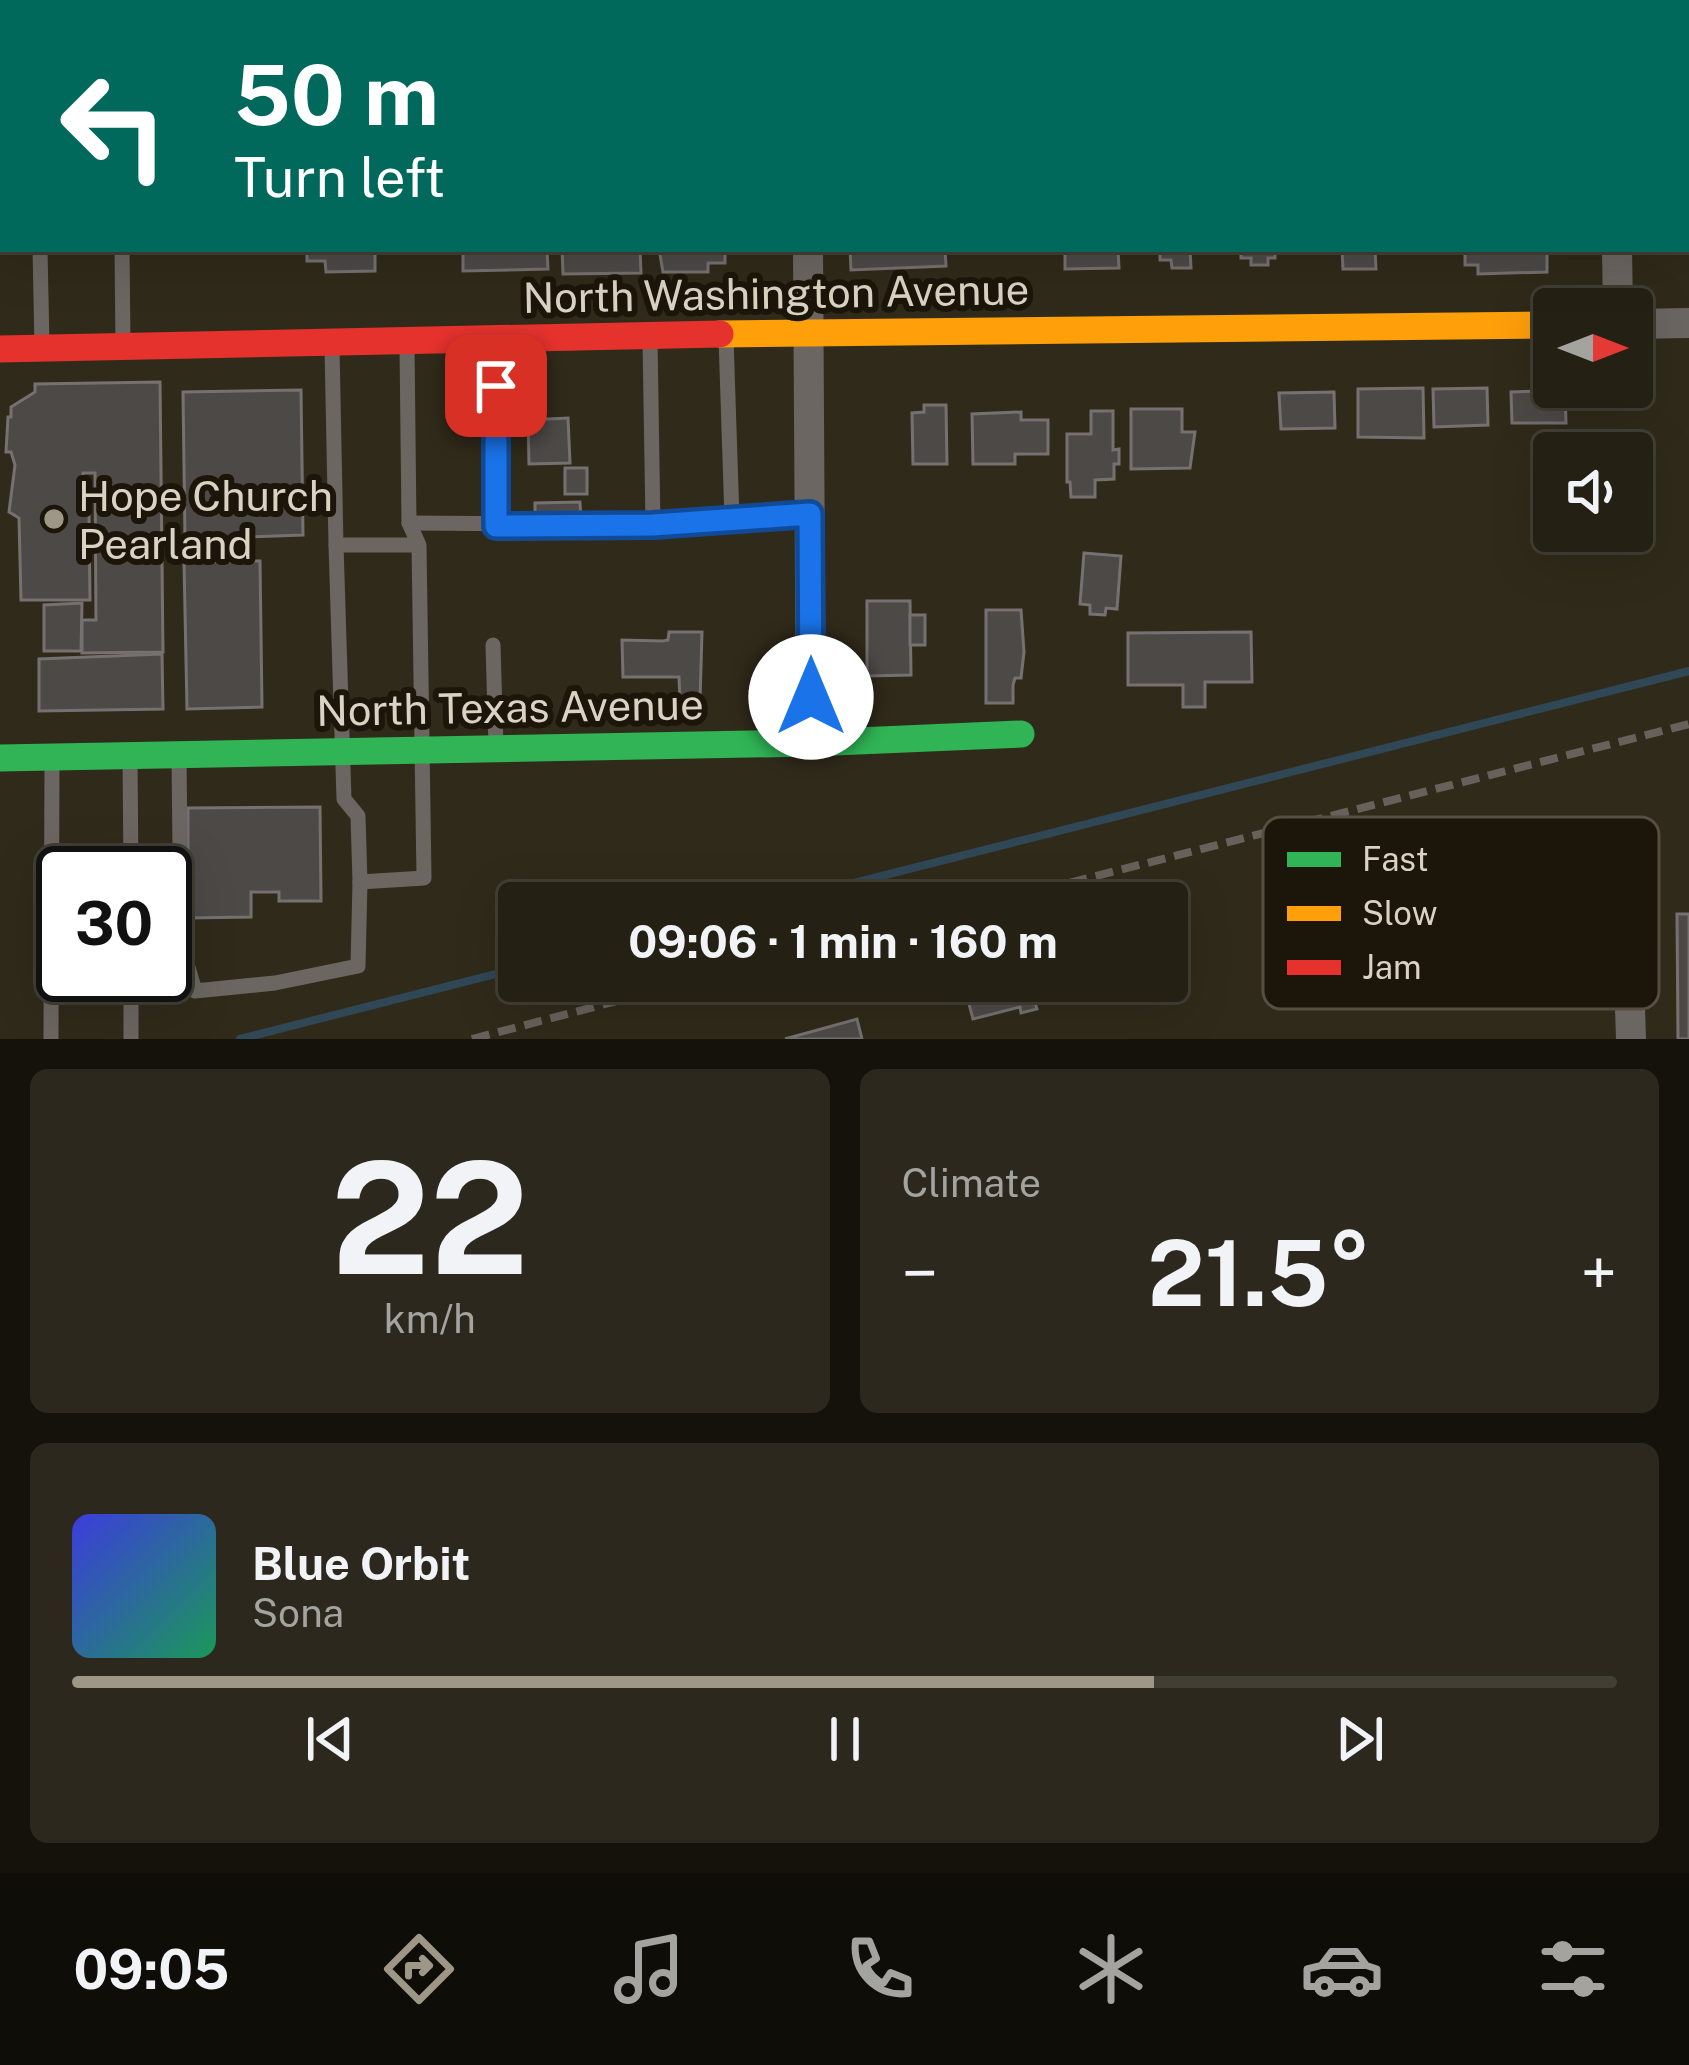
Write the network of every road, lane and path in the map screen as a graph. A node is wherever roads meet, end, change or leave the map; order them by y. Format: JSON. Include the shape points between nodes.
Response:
{"nodes":[{"id":1,"x":40,"y":252,"type":"edge"},
{"id":2,"x":122,"y":252,"type":"edge"},
{"id":3,"x":808,"y":252,"type":"edge"},
{"id":4,"x":1617,"y":252,"type":"edge"},
{"id":5,"x":1618,"y":288,"type":"edge"},
{"id":6,"x":1689,"y":323,"type":"edge"},
{"id":7,"x":1653,"y":324,"type":"edge"},
{"id":8,"x":1533,"y":325,"type":"edge"},
{"id":9,"x":810,"y":332,"type":"junction"},
{"id":10,"x":726,"y":335,"type":"junction"},
{"id":11,"x":650,"y":336,"type":"junction"},
{"id":12,"x":496,"y":339,"type":"junction"},
{"id":13,"x":407,"y":343,"type":"junction"},
{"id":14,"x":332,"y":345,"type":"junction"},
{"id":15,"x":123,"y":347,"type":"junction"},
{"id":16,"x":0,"y":349,"type":"edge"},
{"id":17,"x":42,"y":349,"type":"junction"},
{"id":18,"x":810,"y":514,"type":"junction"},
{"id":19,"x":732,"y":519,"type":"junction"},
{"id":20,"x":409,"y":523,"type":"junction"},
{"id":21,"x":653,"y":525,"type":"junction"},
{"id":22,"x":496,"y":526,"type":"junction"},
{"id":23,"x":418,"y":544,"type":"junction"},
{"id":24,"x":336,"y":545,"type":"junction"},
{"id":25,"x":494,"y":645,"type":"dead end"},
{"id":26,"x":1021,"y":734,"type":"dead end"},
{"id":27,"x":811,"y":743,"type":"junction"},
{"id":28,"x":496,"y":749,"type":"junction"},
{"id":29,"x":421,"y":751,"type":"junction"},
{"id":30,"x":341,"y":752,"type":"junction"},
{"id":31,"x":179,"y":755,"type":"junction"},
{"id":32,"x":130,"y":756,"type":"junction"},
{"id":33,"x":52,"y":757,"type":"junction"},
{"id":34,"x":0,"y":758,"type":"edge"},
{"id":35,"x":131,"y":846,"type":"edge"},
{"id":36,"x":360,"y":882,"type":"junction"},
{"id":37,"x":131,"y":1002,"type":"edge"},
{"id":38,"x":1630,"y":1009,"type":"edge"},
{"id":39,"x":51,"y":1039,"type":"edge"},
{"id":40,"x":131,"y":1039,"type":"edge"},
{"id":41,"x":1631,"y":1039,"type":"edge"}],
"edges":[{"from":1,"to":17,"type":"lane"},
{"from":2,"to":15,"type":"lane"},
{"from":3,"to":9,"type":"street"},
{"from":4,"to":5,"type":"street"},
{"from":6,"to":7,"type":"street"},
{"from":8,"to":9,"type":"street","name":"North Washington Avenue"},
{"from":9,"to":10,"type":"street","name":"North Washington Avenue"},
{"from":9,"to":18,"type":"street"},
{"from":10,"to":11,"type":"street","name":"North Washington Avenue"},
{"from":10,"to":19,"type":"lane"},
{"from":11,"to":12,"type":"street","name":"North Washington Avenue"},
{"from":11,"to":21,"type":"lane"},
{"from":12,"to":13,"type":"street","name":"North Washington Avenue"},
{"from":12,"to":22,"type":"lane"},
{"from":13,"to":14,"type":"street","name":"North Washington Avenue"},
{"from":13,"to":20,"type":"lane"},
{"from":14,"to":15,"type":"street","name":"North Washington Avenue"},
{"from":14,"to":24,"type":"lane"},
{"from":15,"to":17,"type":"street","name":"North Washington Avenue"},
{"from":16,"to":17,"type":"street","name":"North Washington Avenue"},
{"from":18,"to":19,"type":"lane"},
{"from":18,"to":27,"type":"street"},
{"from":19,"to":21,"type":"lane"},
{"from":20,"to":22,"type":"lane"},
{"from":20,"to":23,"type":"lane"},
{"from":21,"to":22,"type":"lane"},
{"from":23,"to":24,"type":"lane"},
{"from":23,"to":29,"type":"lane"},
{"from":24,"to":30,"type":"lane"},
{"from":25,"to":28,"type":"lane"},
{"from":26,"to":27,"type":"street","name":"North Texas Avenue"},
{"from":27,"to":28,"type":"street","name":"North Texas Avenue"},
{"from":28,"to":29,"type":"street","name":"North Texas Avenue"},
{"from":29,"to":30,"type":"street","name":"North Texas Avenue"},
{"from":29,"to":36,"type":"lane","via":[[424,878]]},
{"from":30,"to":31,"type":"street","name":"North Texas Avenue"},
{"from":30,"to":36,"type":"lane","via":[[344,799],[358,816]]},
{"from":31,"to":32,"type":"street","name":"North Texas Avenue"},
{"from":31,"to":36,"type":"lane","via":[[181,944],[195,991],[358,966]]},
{"from":32,"to":33,"type":"street","name":"North Texas Avenue"},
{"from":32,"to":35,"type":"lane"},
{"from":33,"to":34,"type":"street","name":"North Texas Avenue"},
{"from":33,"to":39,"type":"lane"},
{"from":37,"to":40,"type":"lane"},
{"from":38,"to":41,"type":"street"}]}
